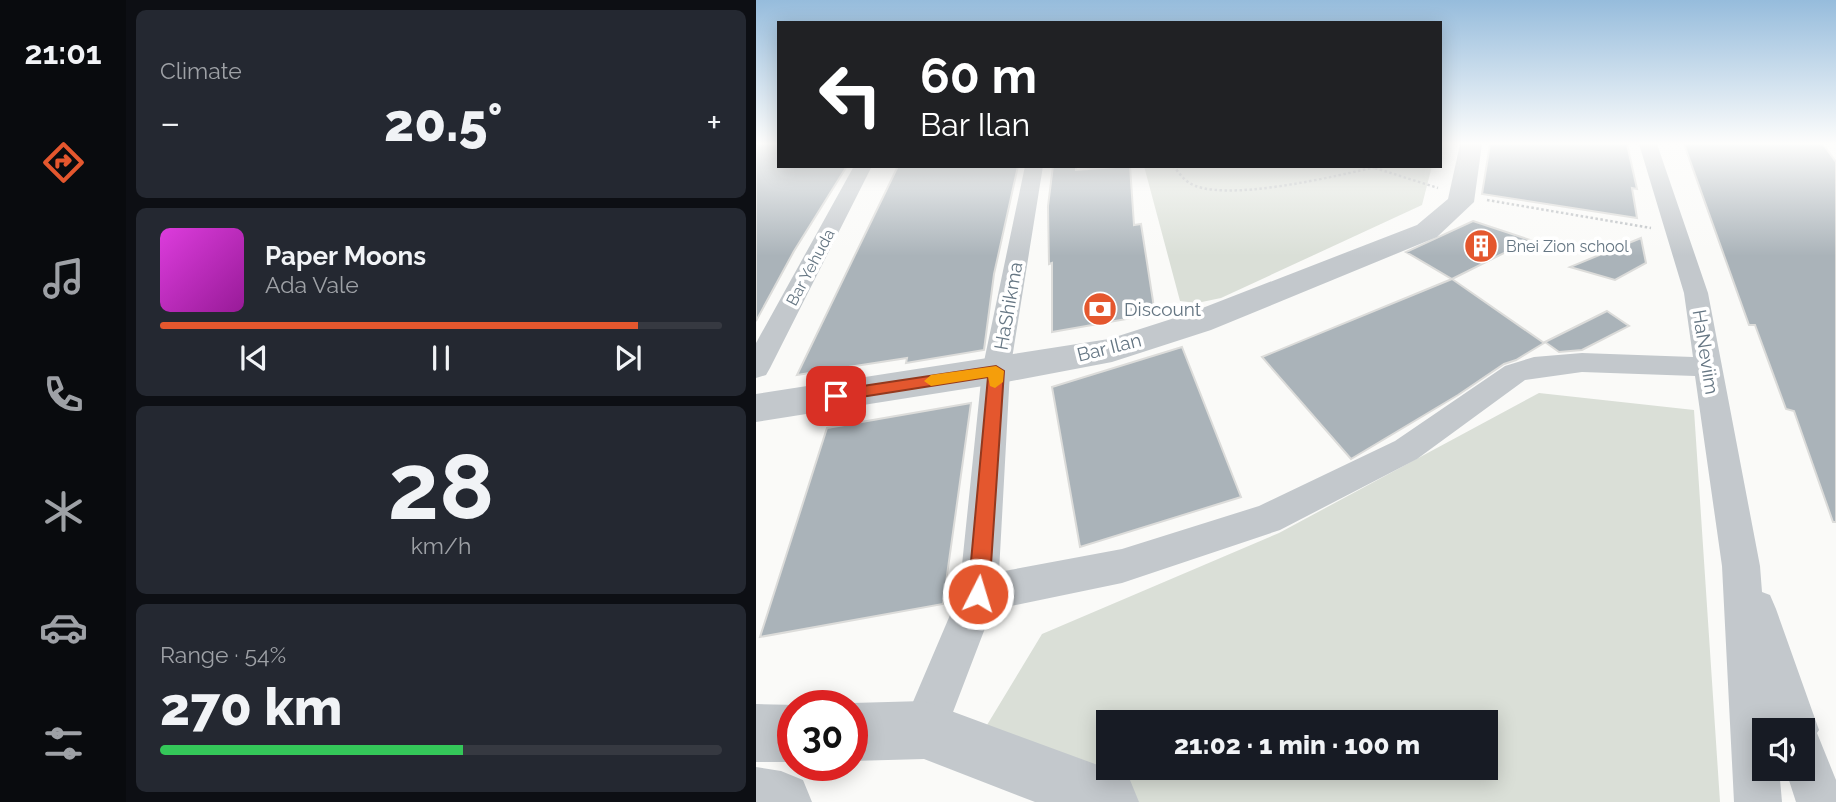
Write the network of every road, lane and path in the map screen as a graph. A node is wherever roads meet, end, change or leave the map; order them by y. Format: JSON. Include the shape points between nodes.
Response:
{"nodes":[{"id":1,"x":855,"y":181,"type":"edge"},
{"id":2,"x":1031,"y":181,"type":"edge"},
{"id":3,"x":1188,"y":181,"type":"edge"},
{"id":4,"x":1302,"y":181,"type":"edge"},
{"id":5,"x":1420,"y":181,"type":"edge"},
{"id":6,"x":1465,"y":181,"type":"edge"},
{"id":7,"x":1660,"y":181,"type":"edge"},
{"id":8,"x":1462,"y":196,"type":"junction"},
{"id":9,"x":1676,"y":232,"type":"junction"},
{"id":10,"x":1708,"y":367,"type":"junction"},
{"id":11,"x":756,"y":368,"type":"edge"},
{"id":12,"x":996,"y":371,"type":"junction"},
{"id":13,"x":756,"y":408,"type":"edge"},
{"id":14,"x":1741,"y":566,"type":"junction"},
{"id":15,"x":978,"y":594,"type":"junction"},
{"id":16,"x":1792,"y":718,"type":"edge"},
{"id":17,"x":925,"y":730,"type":"junction"},
{"id":18,"x":868,"y":732,"type":"edge"},
{"id":19,"x":756,"y":733,"type":"edge"},
{"id":20,"x":777,"y":733,"type":"edge"},
{"id":21,"x":1813,"y":781,"type":"edge"},
{"id":22,"x":756,"y":798,"type":"edge"},
{"id":23,"x":781,"y":802,"type":"edge"},
{"id":24,"x":1108,"y":802,"type":"edge"},
{"id":25,"x":1758,"y":802,"type":"edge"},
{"id":26,"x":1820,"y":802,"type":"edge"}],
"edges":[{"from":1,"to":11,"type":"street","name":"Bar Yehuda"},
{"from":2,"to":12,"type":"street","name":"HaShikma"},
{"from":3,"to":4,"type":"path","via":[[1225,192]]},
{"from":5,"to":8,"type":"path"},
{"from":6,"to":8,"type":"street"},
{"from":7,"to":9,"type":"street","name":"HaNeviim"},
{"from":8,"to":9,"type":"path"},
{"from":8,"to":12,"type":"street","name":"Bar Ilan","via":[[1461,202],[1427,231],[1199,322],[1112,350]]},
{"from":9,"to":10,"type":"street","name":"HaNeviim","via":[[1696,293]]},
{"from":10,"to":14,"type":"street","name":"HaNeviim"},
{"from":10,"to":15,"type":"street","via":[[1531,366],[1406,450],[1268,519],[1122,566]]},
{"from":12,"to":13,"type":"street","name":"Bar Ilan"},
{"from":12,"to":15,"type":"street","name":"HaShikma"},
{"from":14,"to":16,"type":"street","name":"HaNeviim"},
{"from":14,"to":25,"type":"street","name":"HaNeviim"},
{"from":15,"to":17,"type":"street","name":"HaShikma"},
{"from":17,"to":18,"type":"street"},
{"from":17,"to":24,"type":"street"},
{"from":19,"to":20,"type":"street"},
{"from":21,"to":26,"type":"street"},
{"from":22,"to":23,"type":"street"}]}
